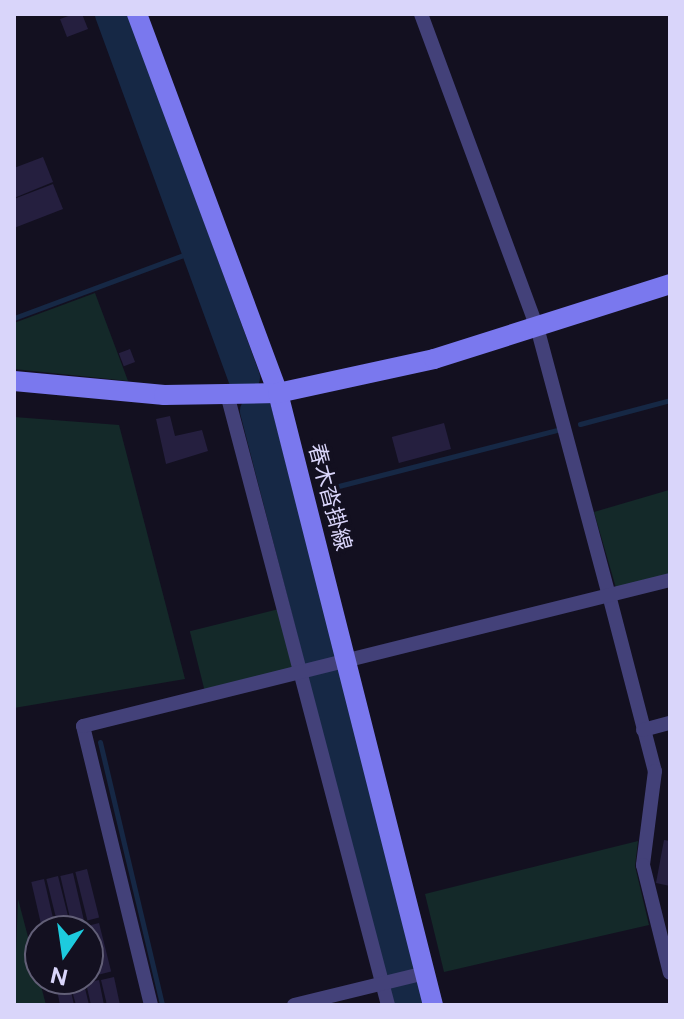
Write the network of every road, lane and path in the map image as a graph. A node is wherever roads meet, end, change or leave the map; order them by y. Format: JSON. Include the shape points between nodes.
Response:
{"nodes":[{"id":1,"x":137,"y":14,"type":"edge"},
{"id":2,"x":421,"y":14,"type":"edge"},
{"id":3,"x":670,"y":284,"type":"edge"},
{"id":4,"x":537,"y":327,"type":"junction"},
{"id":5,"x":14,"y":381,"type":"edge"},
{"id":6,"x":278,"y":393,"type":"junction"},
{"id":7,"x":227,"y":394,"type":"junction"},
{"id":8,"x":670,"y":580,"type":"edge"},
{"id":9,"x":609,"y":595,"type":"junction"},
{"id":10,"x":342,"y":664,"type":"junction"},
{"id":11,"x":306,"y":672,"type":"junction"},
{"id":12,"x":670,"y":723,"type":"edge"},
{"id":13,"x":643,"y":730,"type":"junction"},
{"id":14,"x":425,"y":973,"type":"junction"},
{"id":15,"x":670,"y":973,"type":"edge"},
{"id":16,"x":382,"y":982,"type":"junction"},
{"id":17,"x":151,"y":1005,"type":"edge"},
{"id":18,"x":294,"y":1005,"type":"edge"},
{"id":19,"x":388,"y":1005,"type":"edge"},
{"id":20,"x":433,"y":1005,"type":"edge"}],
"edges":[{"from":1,"to":6,"type":"main road","name":"春木沓掛線"},
{"from":2,"to":4,"type":"street"},
{"from":3,"to":4,"type":"main road"},
{"from":4,"to":6,"type":"main road","via":[[434,359]]},
{"from":4,"to":9,"type":"street"},
{"from":5,"to":7,"type":"main road"},
{"from":6,"to":7,"type":"main road"},
{"from":6,"to":10,"type":"main road","name":"春木沓掛線"},
{"from":7,"to":11,"type":"street"},
{"from":8,"to":9,"type":"street"},
{"from":9,"to":10,"type":"street"},
{"from":9,"to":13,"type":"street"},
{"from":10,"to":11,"type":"street"},
{"from":10,"to":14,"type":"main road","name":"春木沓掛線"},
{"from":11,"to":16,"type":"street"},
{"from":11,"to":17,"type":"street","via":[[83,726]]},
{"from":12,"to":13,"type":"street"},
{"from":13,"to":15,"type":"street","via":[[655,771],[643,865]]},
{"from":14,"to":16,"type":"street"},
{"from":14,"to":20,"type":"main road","name":"春木沓掛線"},
{"from":16,"to":18,"type":"street"},
{"from":16,"to":19,"type":"street"}]}
